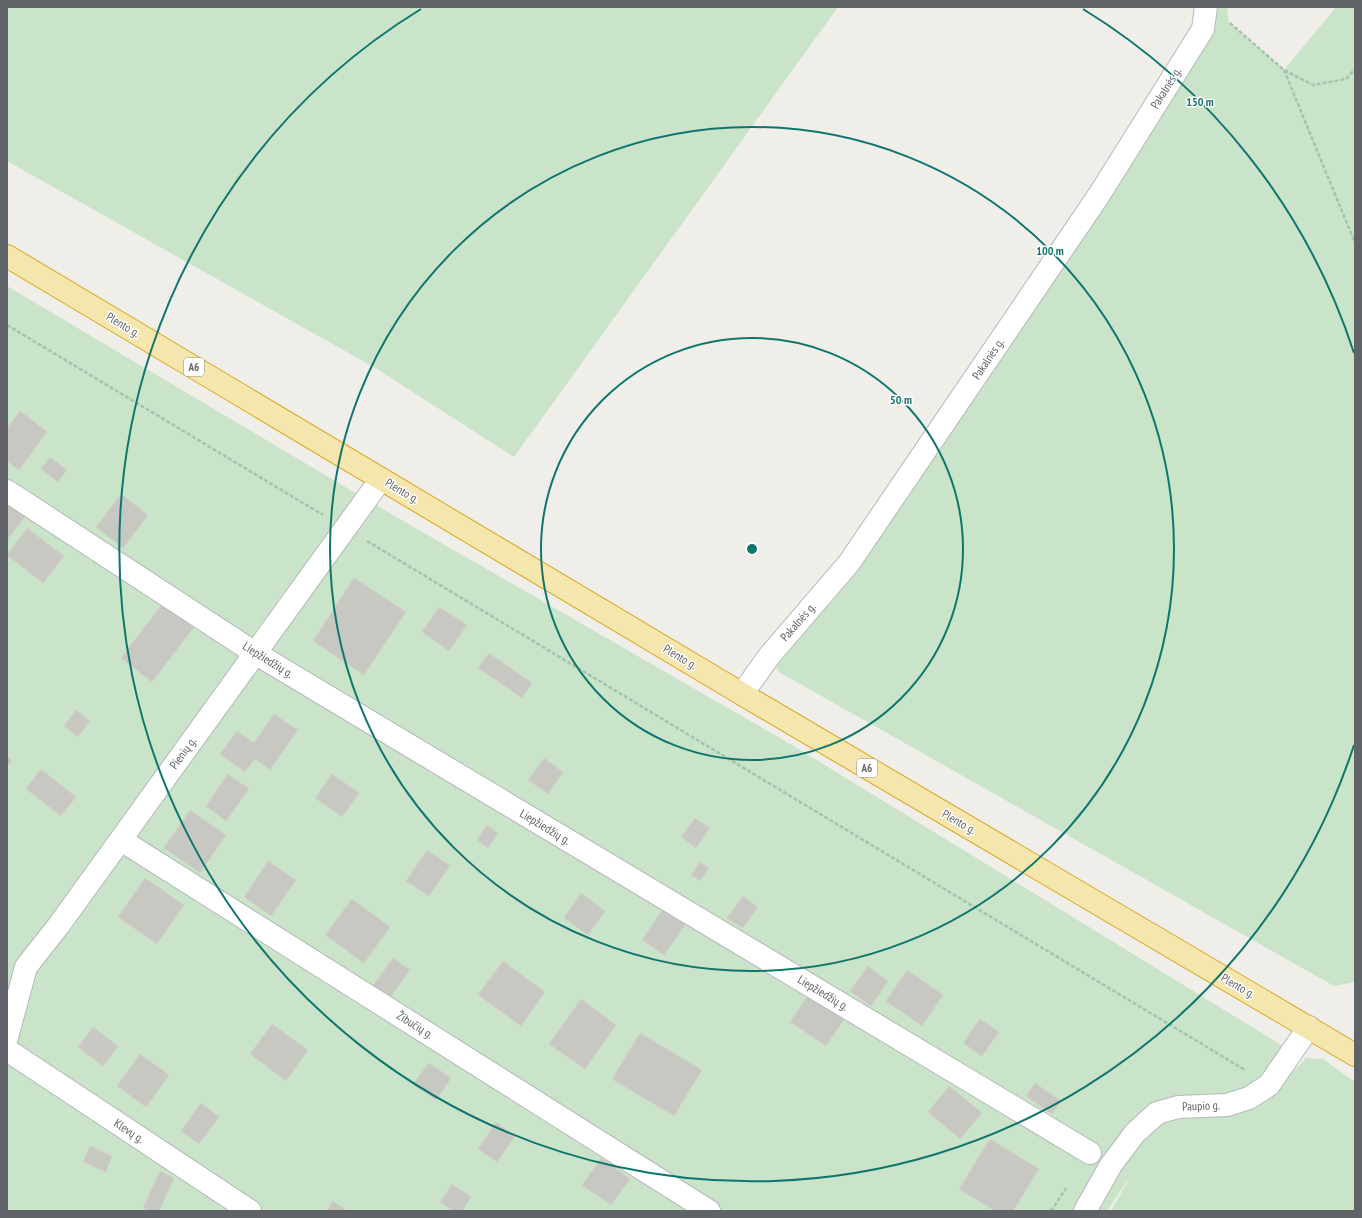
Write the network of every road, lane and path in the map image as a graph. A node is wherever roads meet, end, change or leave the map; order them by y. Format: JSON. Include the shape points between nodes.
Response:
{"nodes":[{"id":1,"x":1206,"y":11,"type":"edge"},
{"id":2,"x":1355,"y":69,"type":"edge"},
{"id":3,"x":1284,"y":70,"type":"junction"},
{"id":4,"x":1355,"y":243,"type":"edge"},
{"id":5,"x":7,"y":256,"type":"edge"},
{"id":6,"x":7,"y":325,"type":"edge"},
{"id":7,"x":381,"y":479,"type":"junction"},
{"id":8,"x":7,"y":491,"type":"edge"},
{"id":9,"x":345,"y":528,"type":"junction"},
{"id":10,"x":255,"y":653,"type":"junction"},
{"id":11,"x":742,"y":694,"type":"junction"},
{"id":12,"x":121,"y":840,"type":"junction"},
{"id":13,"x":26,"y":967,"type":"junction"},
{"id":14,"x":7,"y":982,"type":"edge"},
{"id":15,"x":1309,"y":1027,"type":"junction"},
{"id":16,"x":7,"y":1037,"type":"edge"},
{"id":17,"x":7,"y":1050,"type":"edge"},
{"id":18,"x":1355,"y":1055,"type":"edge"},
{"id":19,"x":1269,"y":1085,"type":"junction"},
{"id":20,"x":1090,"y":1153,"type":"dead end"},
{"id":21,"x":250,"y":1211,"type":"edge"},
{"id":22,"x":709,"y":1211,"type":"edge"},
{"id":23,"x":1085,"y":1211,"type":"edge"}],
"edges":[{"from":1,"to":3,"type":"path","via":[[1229,23]]},
{"from":1,"to":11,"type":"street","name":"Pakalnės g.","via":[[1203,29],[1099,195],[854,556],[770,655]]},
{"from":2,"to":3,"type":"path","via":[[1346,79],[1313,85]]},
{"from":3,"to":4,"type":"path"},
{"from":5,"to":7,"type":"highway","name":"Plento g.","number":"A6"},
{"from":6,"to":9,"type":"path"},
{"from":7,"to":9,"type":"street","name":"Pienių g."},
{"from":7,"to":11,"type":"highway","name":"Plento g.","number":"A6"},
{"from":8,"to":10,"type":"street","name":"Liepžiedžių g."},
{"from":9,"to":10,"type":"street","name":"Pienių g."},
{"from":9,"to":19,"type":"path"},
{"from":10,"to":12,"type":"street","name":"Pienių g."},
{"from":10,"to":20,"type":"street","name":"Liepžiedžių g."},
{"from":11,"to":15,"type":"highway","name":"Plento g.","number":"A6"},
{"from":12,"to":13,"type":"street","name":"Pienių g."},
{"from":12,"to":22,"type":"street","name":"Žibučių g."},
{"from":13,"to":14,"type":"street"},
{"from":13,"to":16,"type":"street","name":"Pienių g."},
{"from":15,"to":18,"type":"highway","name":"Plento g.","number":"A6"},
{"from":15,"to":19,"type":"street","name":"Paupio g."},
{"from":17,"to":21,"type":"street","name":"Klevų g."},
{"from":19,"to":23,"type":"street","name":"Paupio g.","via":[[1249,1098],[1227,1106],[1178,1107],[1157,1113],[1135,1133],[1111,1165]]}]}
